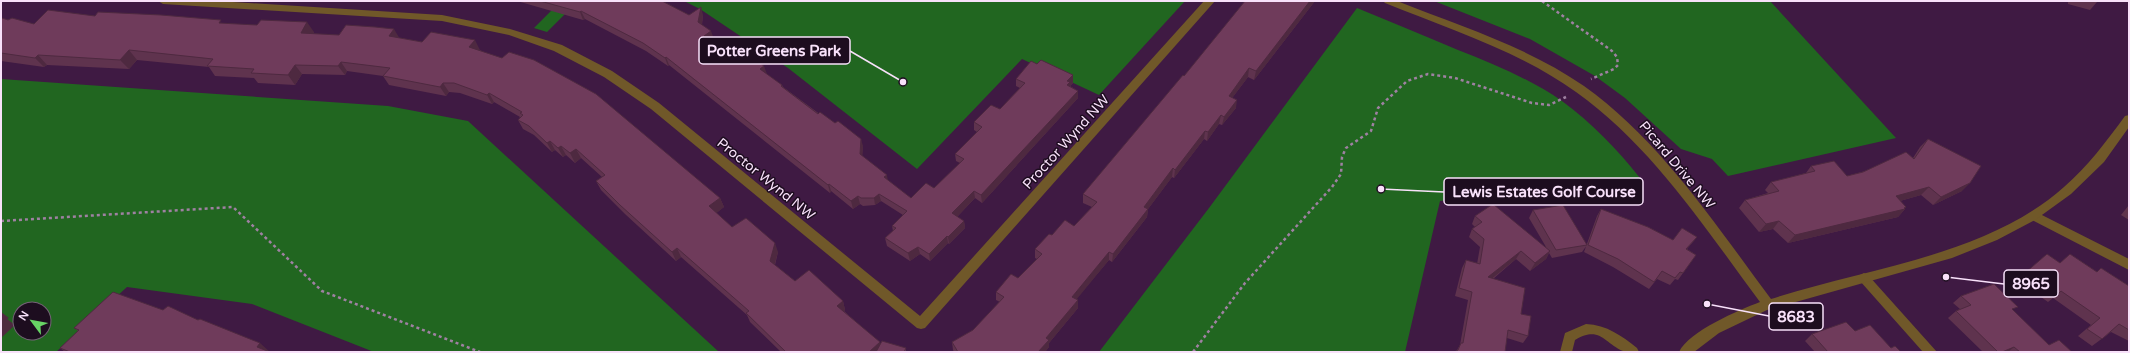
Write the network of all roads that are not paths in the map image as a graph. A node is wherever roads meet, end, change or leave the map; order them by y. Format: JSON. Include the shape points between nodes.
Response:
{"nodes":[{"id":1,"x":163,"y":1,"type":"edge"},
{"id":2,"x":1210,"y":1,"type":"edge"},
{"id":3,"x":1388,"y":1,"type":"edge"},
{"id":4,"x":2129,"y":119,"type":"edge"},
{"id":5,"x":2034,"y":216,"type":"junction"},
{"id":6,"x":2129,"y":265,"type":"edge"},
{"id":7,"x":1864,"y":278,"type":"junction"},
{"id":8,"x":1768,"y":304,"type":"junction"},
{"id":9,"x":1566,"y":352,"type":"edge"},
{"id":10,"x":1632,"y":352,"type":"edge"},
{"id":11,"x":1685,"y":352,"type":"edge"},
{"id":12,"x":1931,"y":352,"type":"edge"}],
"edges":[{"from":1,"to":2,"type":"street","name":"Proctor Wynd NW","via":[[442,18],[510,32],[558,48],[608,74],[655,106],[921,324]]},
{"from":3,"to":8,"type":"street","name":"Picard Drive NW","via":[[1527,59],[1579,88],[1600,104],[1653,155]]},
{"from":4,"to":5,"type":"street","via":[[2115,142],[2094,167],[2065,195]]},
{"from":5,"to":6,"type":"street"},
{"from":5,"to":7,"type":"street","via":[[1990,239],[1939,258]]},
{"from":7,"to":8,"type":"street"},
{"from":7,"to":12,"type":"street"},
{"from":8,"to":11,"type":"street","via":[[1725,322]]},
{"from":9,"to":10,"type":"street","via":[[1569,337],[1578,330],[1591,329],[1604,332]]}]}
